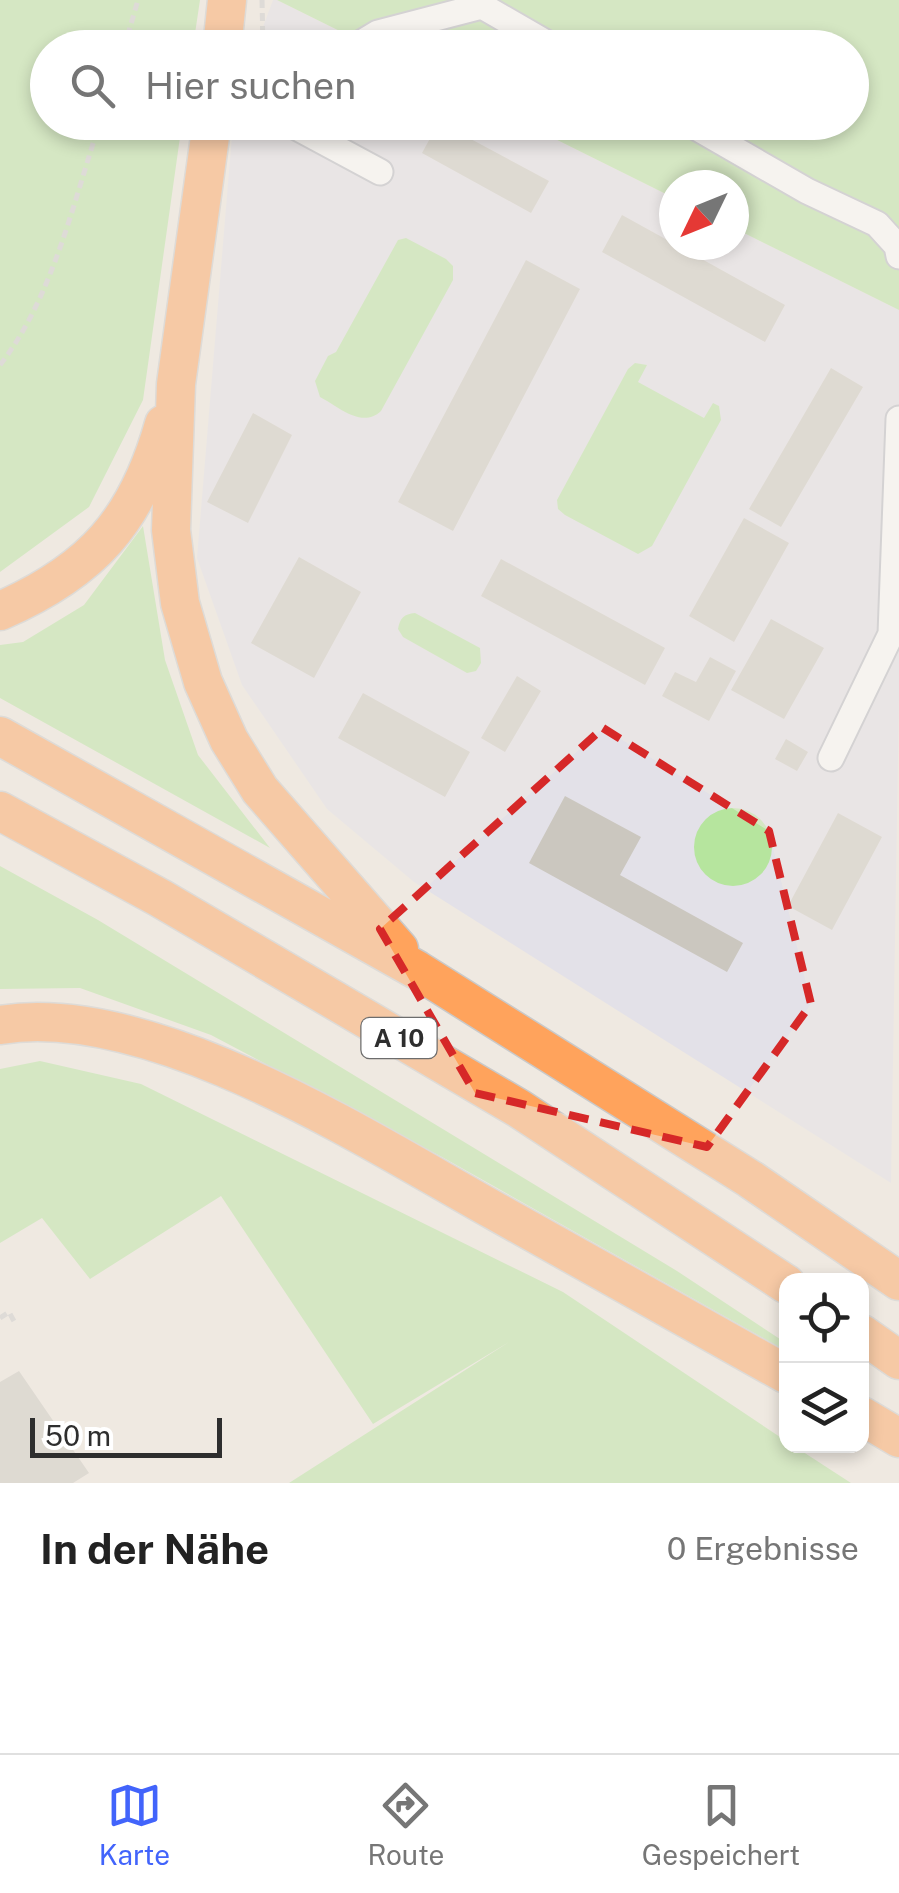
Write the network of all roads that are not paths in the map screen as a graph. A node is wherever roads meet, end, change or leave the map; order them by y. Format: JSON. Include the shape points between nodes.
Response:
{"nodes":[{"id":1,"x":228,"y":0,"type":"edge"},
{"id":2,"x":224,"y":30,"type":"edge"},
{"id":3,"x":390,"y":30,"type":"edge"},
{"id":4,"x":523,"y":30,"type":"edge"},
{"id":5,"x":210,"y":140,"type":"edge"},
{"id":6,"x":320,"y":140,"type":"edge"},
{"id":7,"x":718,"y":140,"type":"edge"},
{"id":8,"x":380,"y":172,"type":"dead end"},
{"id":9,"x":899,"y":256,"type":"edge"},
{"id":10,"x":176,"y":384,"type":"junction"},
{"id":11,"x":899,"y":419,"type":"edge"},
{"id":12,"x":0,"y":612,"type":"edge"},
{"id":13,"x":0,"y":736,"type":"edge"},
{"id":14,"x":831,"y":758,"type":"dead end"},
{"id":15,"x":0,"y":810,"type":"edge"},
{"id":16,"x":417,"y":970,"type":"junction"},
{"id":17,"x":0,"y":1025,"type":"edge"},
{"id":18,"x":779,"y":1279,"type":"edge"},
{"id":19,"x":899,"y":1280,"type":"edge"},
{"id":20,"x":869,"y":1339,"type":"edge"},
{"id":21,"x":899,"y":1360,"type":"edge"},
{"id":22,"x":779,"y":1370,"type":"edge"},
{"id":23,"x":869,"y":1420,"type":"edge"},
{"id":24,"x":899,"y":1438,"type":"edge"}],
"edges":[{"from":1,"to":2,"type":"highway"},
{"from":3,"to":4,"type":"lane","via":[[482,6]]},
{"from":5,"to":10,"type":"highway"},
{"from":6,"to":8,"type":"lane"},
{"from":7,"to":9,"type":"lane","via":[[877,224]]},
{"from":10,"to":12,"type":"highway","via":[[156,454],[124,520],[50,588]]},
{"from":10,"to":16,"type":"highway","via":[[170,530],[180,603],[202,682],[260,790]]},
{"from":11,"to":14,"type":"lane","via":[[891,634]]},
{"from":13,"to":16,"type":"highway","number":"A 10"},
{"from":15,"to":18,"type":"highway","number":"A 10","via":[[518,1108]]},
{"from":16,"to":19,"type":"highway","number":"A 10"},
{"from":17,"to":22,"type":"highway","via":[[30,1020],[141,1036],[259,1083]]},
{"from":20,"to":21,"type":"highway"},
{"from":23,"to":24,"type":"highway"}]}
